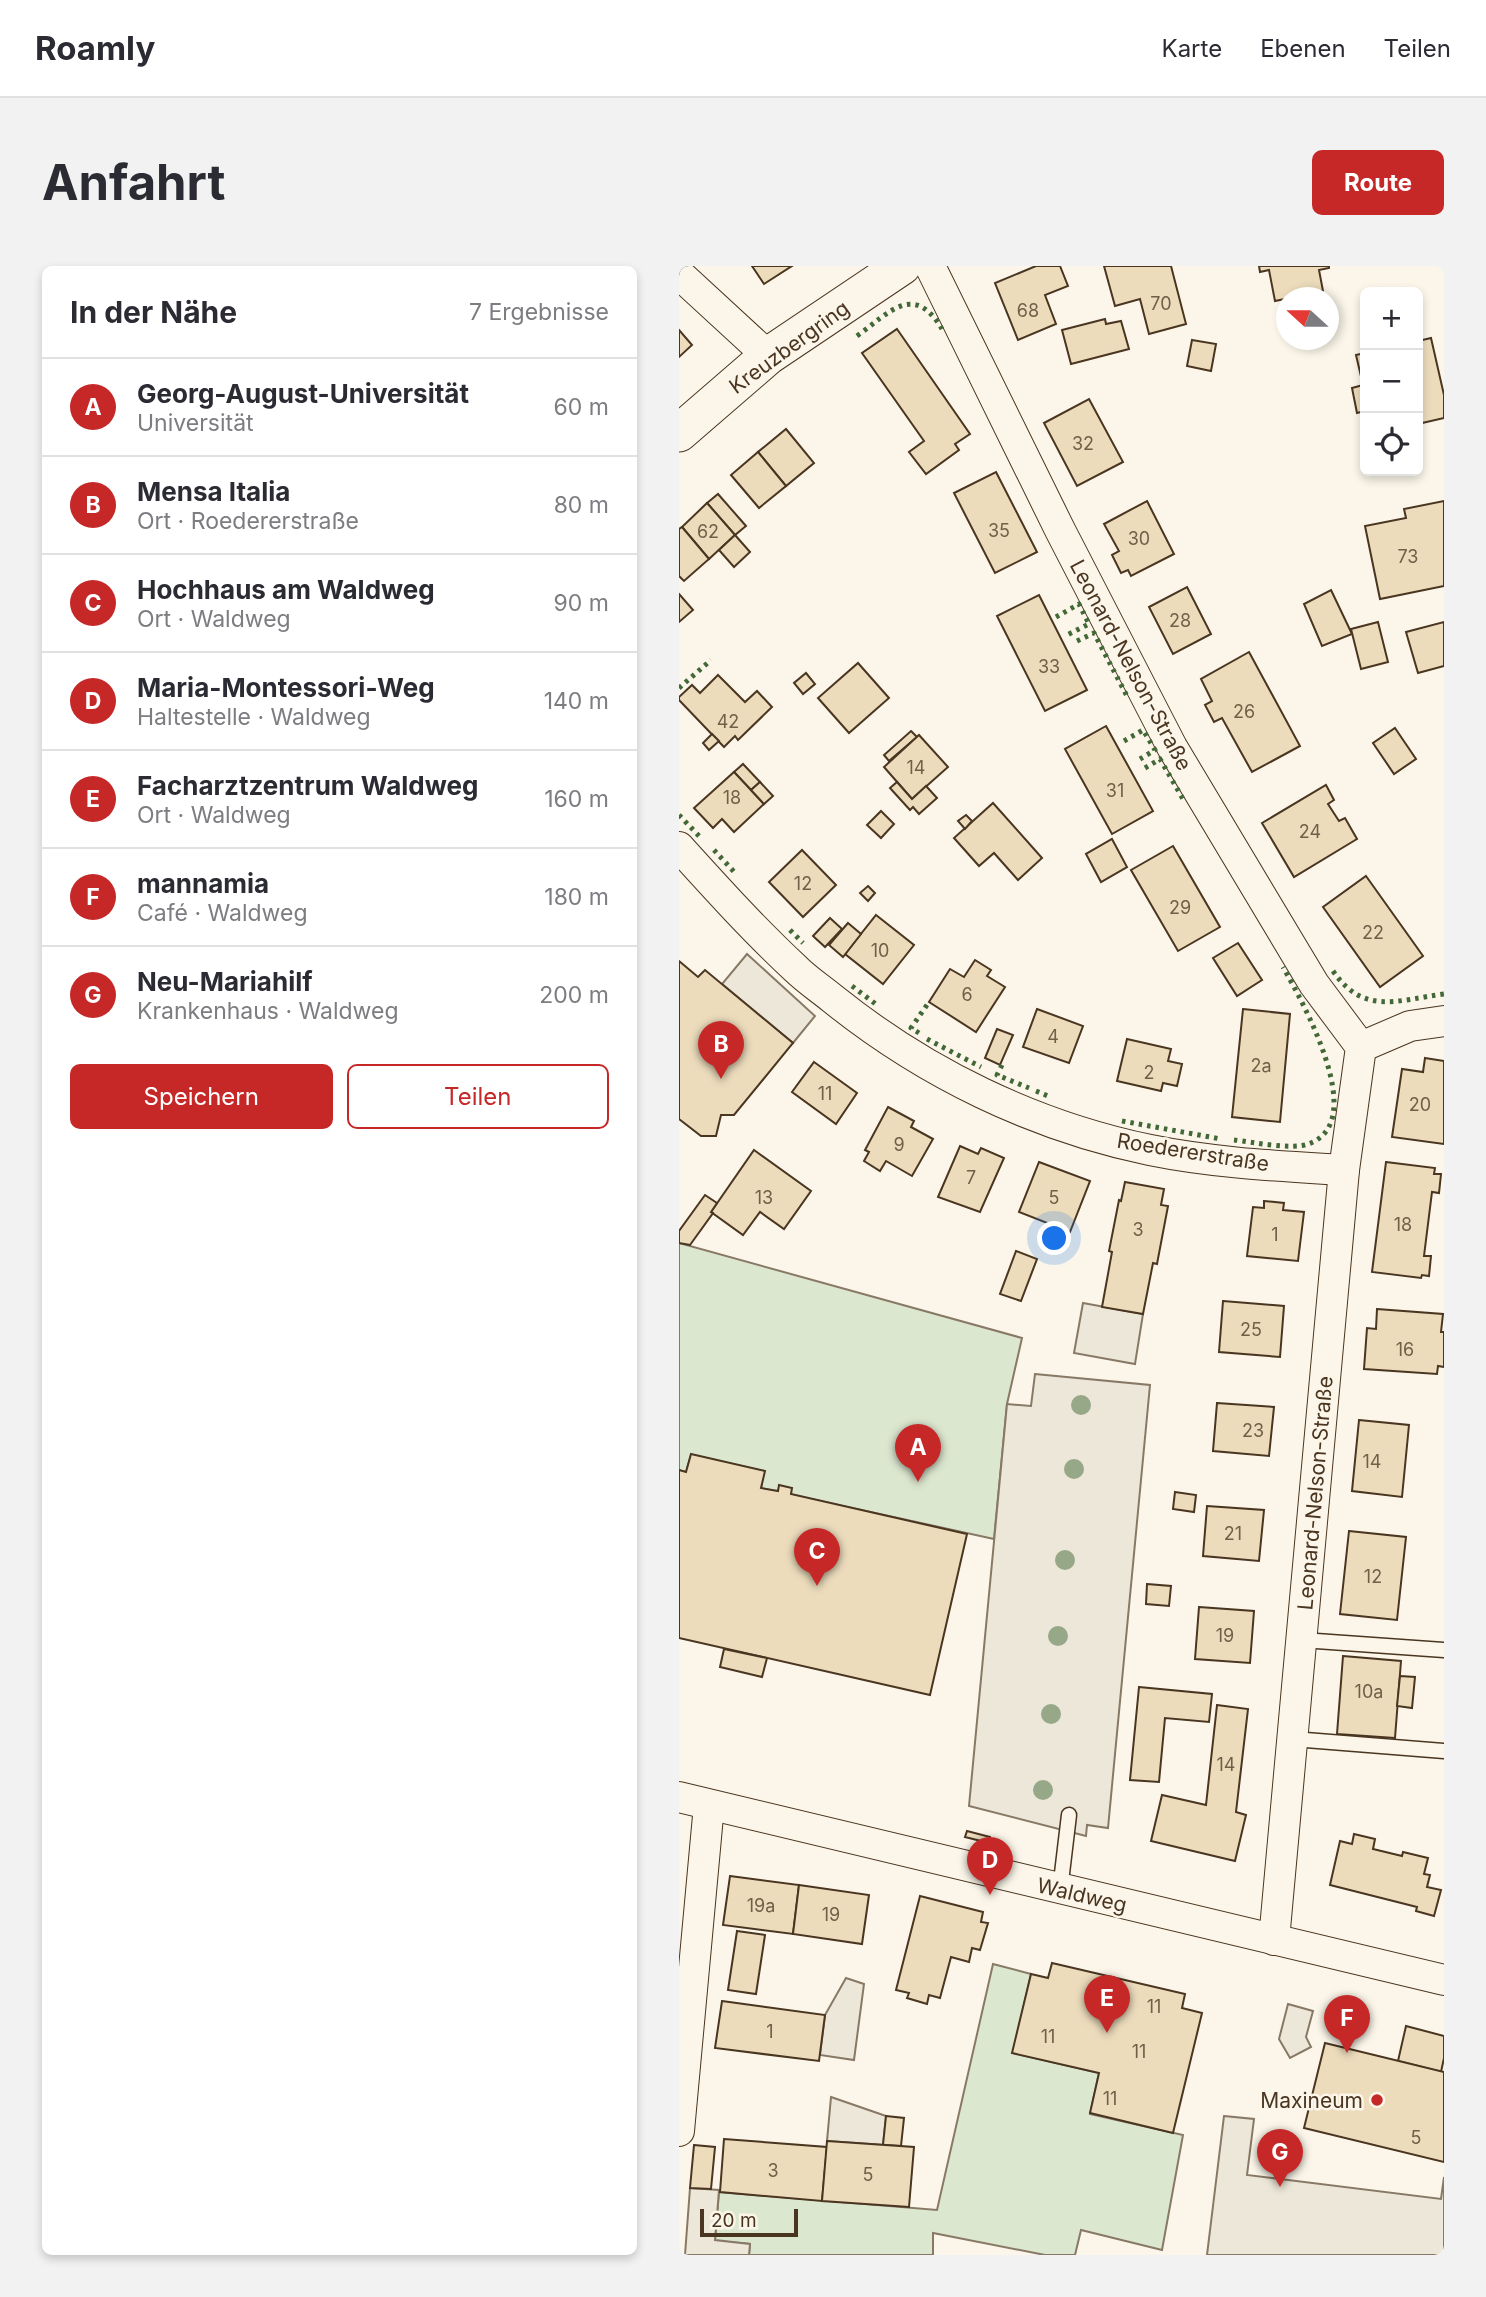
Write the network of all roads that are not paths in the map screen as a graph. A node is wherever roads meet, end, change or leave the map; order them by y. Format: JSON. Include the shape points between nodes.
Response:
{"nodes":[{"id":1,"x":902,"y":266,"type":"edge"},
{"id":2,"x":930,"y":266,"type":"edge"},
{"id":3,"x":679,"y":274,"type":"edge"},
{"id":4,"x":768,"y":356,"type":"junction"},
{"id":5,"x":679,"y":433,"type":"edge"},
{"id":6,"x":679,"y":847,"type":"edge"},
{"id":7,"x":1444,"y":1021,"type":"edge"},
{"id":8,"x":1361,"y":1047,"type":"junction"},
{"id":9,"x":1344,"y":1170,"type":"junction"},
{"id":10,"x":1302,"y":1640,"type":"junction"},
{"id":11,"x":1444,"y":1650,"type":"edge"},
{"id":12,"x":1293,"y":1739,"type":"junction"},
{"id":13,"x":1444,"y":1751,"type":"edge"},
{"id":14,"x":679,"y":1797,"type":"edge"},
{"id":15,"x":709,"y":1805,"type":"junction"},
{"id":16,"x":1069,"y":1815,"type":"dead end"},
{"id":17,"x":1060,"y":1889,"type":"junction"},
{"id":18,"x":1274,"y":1940,"type":"junction"},
{"id":19,"x":1444,"y":1980,"type":"edge"},
{"id":20,"x":679,"y":2131,"type":"edge"}],
"edges":[{"from":1,"to":4,"type":"street","name":"Kreuzbergring"},
{"from":2,"to":8,"type":"street","name":"Leonard-Nelson-Straße","via":[[1172,747],[1314,985]]},
{"from":3,"to":4,"type":"street"},
{"from":4,"to":5,"type":"street","name":"Kreuzbergring"},
{"from":6,"to":9,"type":"street","name":"Roedererstraße","via":[[798,971],[889,1042],[983,1094],[1048,1121],[1151,1150],[1223,1161]]},
{"from":7,"to":8,"type":"street","via":[[1410,1026]]},
{"from":8,"to":9,"type":"street","name":"Leonard-Nelson-Straße"},
{"from":9,"to":10,"type":"street","name":"Leonard-Nelson-Straße"},
{"from":10,"to":11,"type":"lane"},
{"from":10,"to":12,"type":"street","name":"Leonard-Nelson-Straße"},
{"from":12,"to":13,"type":"lane"},
{"from":12,"to":18,"type":"street","name":"Leonard-Nelson-Straße"},
{"from":14,"to":15,"type":"street","name":"Waldweg"},
{"from":15,"to":17,"type":"street","name":"Waldweg"},
{"from":15,"to":20,"type":"street"},
{"from":16,"to":17,"type":"lane"},
{"from":17,"to":18,"type":"street","name":"Waldweg"},
{"from":18,"to":19,"type":"street","name":"Waldweg"}]}
